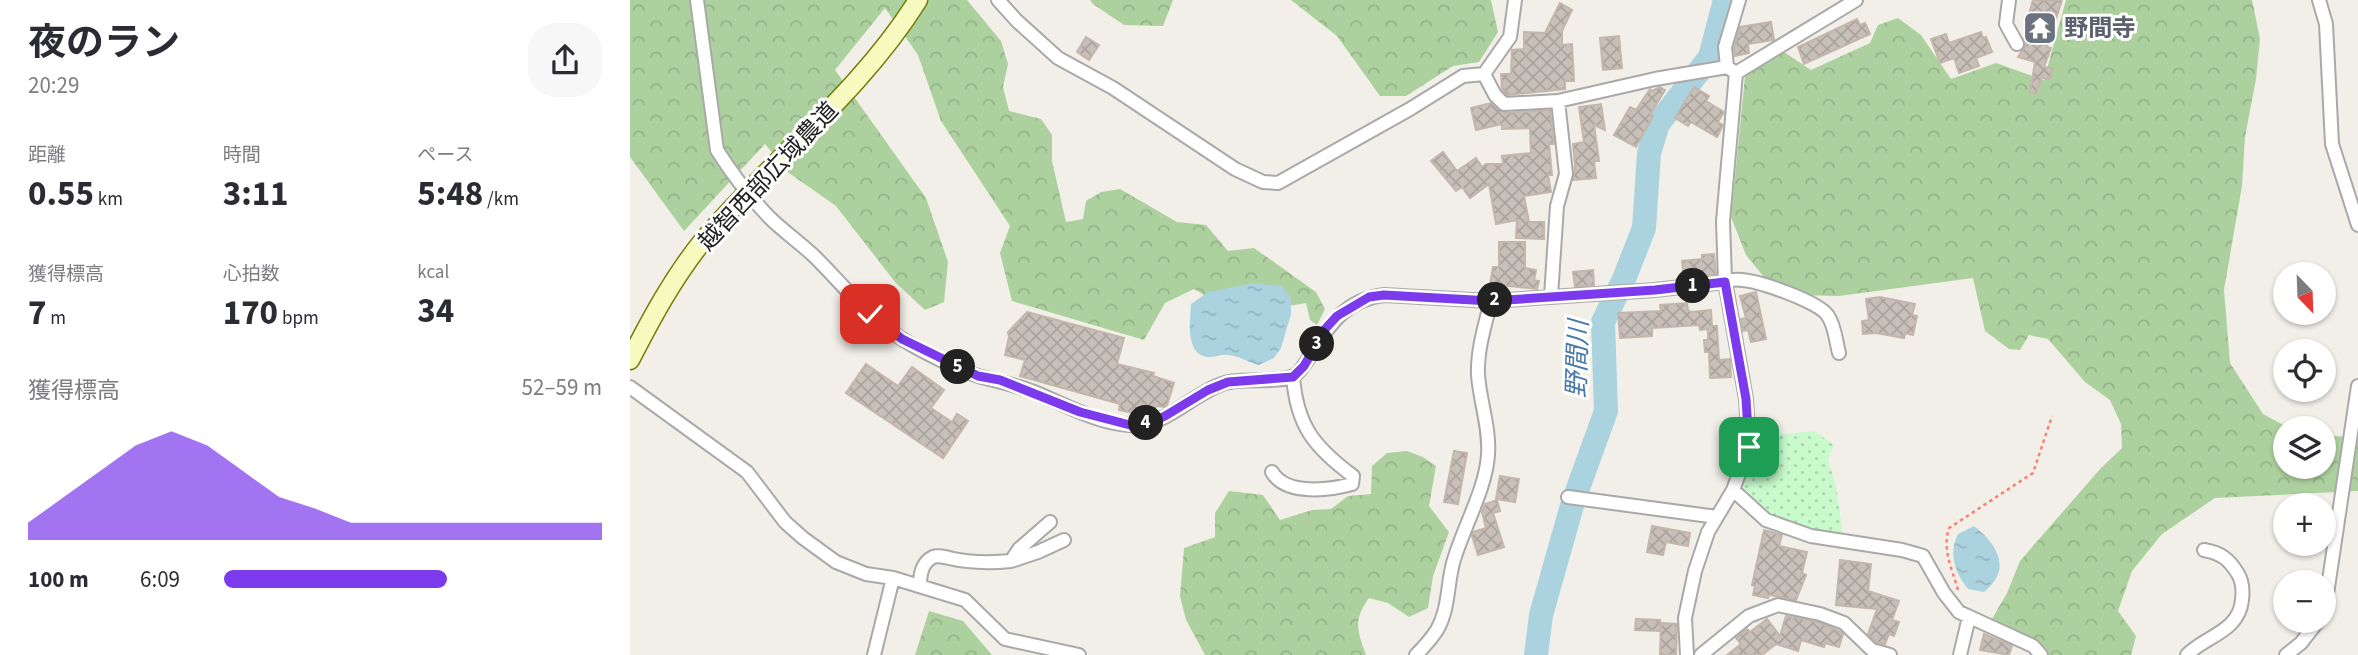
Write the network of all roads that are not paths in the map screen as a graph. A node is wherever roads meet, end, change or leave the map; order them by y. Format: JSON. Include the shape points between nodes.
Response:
{"nodes":[{"id":1,"x":697,"y":0,"type":"edge"},
{"id":2,"x":918,"y":0,"type":"edge"},
{"id":3,"x":998,"y":0,"type":"edge"},
{"id":4,"x":1515,"y":0,"type":"edge"},
{"id":5,"x":1739,"y":0,"type":"edge"},
{"id":6,"x":1856,"y":0,"type":"edge"},
{"id":7,"x":2009,"y":0,"type":"edge"},
{"id":8,"x":2319,"y":0,"type":"edge"},
{"id":9,"x":2017,"y":44,"type":"dead end"},
{"id":10,"x":1732,"y":70,"type":"junction"},
{"id":11,"x":1484,"y":74,"type":"junction"},
{"id":12,"x":1558,"y":101,"type":"junction"},
{"id":13,"x":749,"y":192,"type":"junction"},
{"id":14,"x":2358,"y":225,"type":"edge"},
{"id":15,"x":1725,"y":282,"type":"junction"},
{"id":16,"x":1551,"y":296,"type":"junction"},
{"id":17,"x":1491,"y":301,"type":"junction"},
{"id":18,"x":1839,"y":353,"type":"dead end"},
{"id":19,"x":630,"y":360,"type":"edge"},
{"id":20,"x":1293,"y":377,"type":"junction"},
{"id":21,"x":2358,"y":386,"type":"edge"},
{"id":22,"x":630,"y":387,"type":"edge"},
{"id":23,"x":1272,"y":472,"type":"dead end"},
{"id":24,"x":1733,"y":490,"type":"junction"},
{"id":25,"x":1568,"y":497,"type":"dead end"},
{"id":26,"x":1717,"y":517,"type":"junction"},
{"id":27,"x":1050,"y":523,"type":"dead end"},
{"id":28,"x":1064,"y":540,"type":"dead end"},
{"id":29,"x":2204,"y":550,"type":"dead end"},
{"id":30,"x":1011,"y":561,"type":"junction"},
{"id":31,"x":2331,"y":570,"type":"edge"},
{"id":32,"x":893,"y":578,"type":"junction"},
{"id":33,"x":920,"y":586,"type":"junction"},
{"id":34,"x":1966,"y":615,"type":"junction"},
{"id":35,"x":2309,"y":633,"type":"edge"},
{"id":36,"x":874,"y":655,"type":"edge"},
{"id":37,"x":1079,"y":655,"type":"edge"},
{"id":38,"x":1416,"y":655,"type":"edge"},
{"id":39,"x":1687,"y":655,"type":"edge"},
{"id":40,"x":1701,"y":655,"type":"edge"},
{"id":41,"x":1890,"y":655,"type":"edge"},
{"id":42,"x":1960,"y":655,"type":"edge"},
{"id":43,"x":2042,"y":655,"type":"edge"},
{"id":44,"x":2187,"y":655,"type":"edge"},
{"id":45,"x":2286,"y":655,"type":"edge"}],
"edges":[{"from":1,"to":13,"type":"street","via":[[717,150]]},
{"from":2,"to":13,"type":"street","name":"越智西部広域農道","via":[[838,103]]},
{"from":3,"to":11,"type":"street","via":[[1058,58],[1263,183],[1278,183],[1463,76]]},
{"from":4,"to":11,"type":"street","via":[[1510,37]]},
{"from":5,"to":10,"type":"street","via":[[1725,47]]},
{"from":6,"to":10,"type":"street"},
{"from":7,"to":9,"type":"street","via":[[2006,24]]},
{"from":8,"to":14,"type":"street","via":[[2326,24],[2332,144]]},
{"from":10,"to":12,"type":"street","via":[[1655,79]]},
{"from":10,"to":15,"type":"street","via":[[1723,221]]},
{"from":11,"to":12,"type":"street","via":[[1504,104]]},
{"from":12,"to":16,"type":"street","via":[[1566,174],[1556,206]]},
{"from":13,"to":19,"type":"street","name":"越智西部広域農道","via":[[673,282]]},
{"from":13,"to":20,"type":"street","via":[[870,314],[902,339],[978,376],[1000,380],[1080,412],[1130,425],[1150,423],[1228,382]]},
{"from":15,"to":16,"type":"street"},
{"from":15,"to":18,"type":"street","via":[[1751,281],[1823,309]]},
{"from":15,"to":24,"type":"street","via":[[1746,399],[1749,447]]},
{"from":16,"to":17,"type":"street"},
{"from":17,"to":20,"type":"street","via":[[1369,297],[1337,316]]},
{"from":17,"to":38,"type":"street","via":[[1478,375],[1488,457],[1454,559],[1447,607],[1436,631]]},
{"from":20,"to":23,"type":"street","via":[[1300,418],[1309,436],[1353,476],[1352,484],[1305,488],[1276,478]]},
{"from":21,"to":31,"type":"street"},
{"from":22,"to":32,"type":"street","via":[[747,472],[785,522],[836,562]]},
{"from":24,"to":26,"type":"street"},
{"from":24,"to":34,"type":"street","via":[[1766,520],[1811,536],[1923,556],[1944,593]]},
{"from":25,"to":26,"type":"street"},
{"from":26,"to":39,"type":"street","via":[[1695,571],[1685,618]]},
{"from":27,"to":30,"type":"street"},
{"from":28,"to":30,"type":"street"},
{"from":29,"to":44,"type":"street","via":[[2230,561],[2243,591],[2241,609],[2230,625]]},
{"from":30,"to":33,"type":"street","via":[[933,557],[920,573]]},
{"from":32,"to":33,"type":"street"},
{"from":32,"to":36,"type":"street"},
{"from":33,"to":37,"type":"street","via":[[965,600],[1005,639]]},
{"from":34,"to":42,"type":"street"},
{"from":34,"to":43,"type":"street","via":[[2033,646]]},
{"from":35,"to":45,"type":"street"},
{"from":40,"to":41,"type":"street","via":[[1749,616],[1777,605],[1844,623],[1872,650]]}]}
